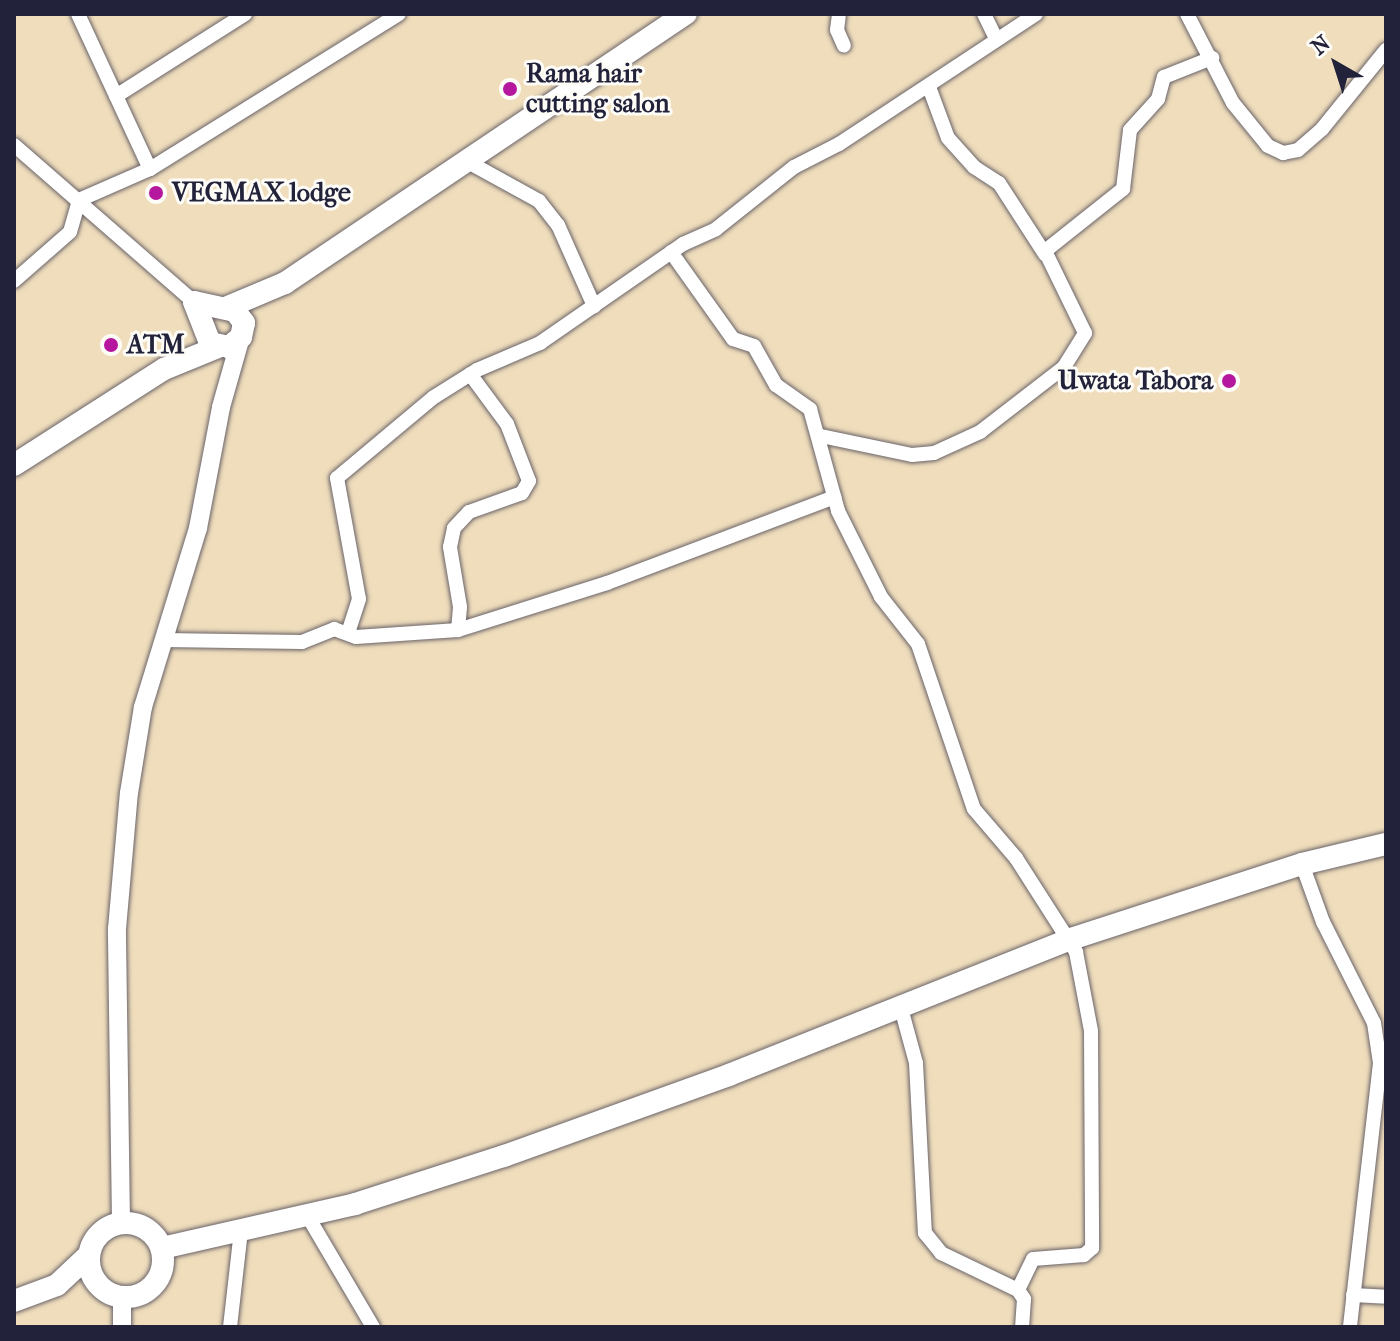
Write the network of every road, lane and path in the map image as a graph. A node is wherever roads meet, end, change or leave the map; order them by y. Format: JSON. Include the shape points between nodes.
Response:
{"nodes":[{"id":1,"x":78,"y":14,"type":"edge"},
{"id":2,"x":245,"y":14,"type":"edge"},
{"id":3,"x":399,"y":14,"type":"edge"},
{"id":4,"x":686,"y":14,"type":"edge"},
{"id":5,"x":839,"y":14,"type":"edge"},
{"id":6,"x":984,"y":14,"type":"edge"},
{"id":7,"x":1187,"y":14,"type":"edge"},
{"id":8,"x":1030,"y":17,"type":"edge"},
{"id":9,"x":996,"y":39,"type":"junction"},
{"id":10,"x":844,"y":46,"type":"dead end"},
{"id":11,"x":1386,"y":50,"type":"edge"},
{"id":12,"x":1212,"y":58,"type":"junction"},
{"id":13,"x":929,"y":87,"type":"junction"},
{"id":14,"x":116,"y":96,"type":"junction"},
{"id":15,"x":14,"y":145,"type":"edge"},
{"id":16,"x":470,"y":163,"type":"junction"},
{"id":17,"x":150,"y":169,"type":"junction"},
{"id":18,"x":79,"y":200,"type":"junction"},
{"id":19,"x":671,"y":252,"type":"junction"},
{"id":20,"x":1045,"y":254,"type":"junction"},
{"id":21,"x":14,"y":281,"type":"edge"},
{"id":22,"x":194,"y":302,"type":"junction"},
{"id":23,"x":594,"y":306,"type":"junction"},
{"id":24,"x":238,"y":322,"type":"junction"},
{"id":25,"x":204,"y":326,"type":"junction"},
{"id":26,"x":218,"y":347,"type":"junction"},
{"id":27,"x":164,"y":369,"type":"junction"},
{"id":28,"x":470,"y":374,"type":"junction"},
{"id":29,"x":221,"y":407,"type":"junction"},
{"id":30,"x":821,"y":436,"type":"junction"},
{"id":31,"x":14,"y":465,"type":"edge"},
{"id":32,"x":834,"y":497,"type":"junction"},
{"id":33,"x":458,"y":630,"type":"junction"},
{"id":34,"x":348,"y":633,"type":"junction"},
{"id":35,"x":163,"y":640,"type":"junction"},
{"id":36,"x":1386,"y":844,"type":"edge"},
{"id":37,"x":1302,"y":864,"type":"junction"},
{"id":38,"x":1071,"y":939,"type":"junction"},
{"id":39,"x":901,"y":1008,"type":"junction"},
{"id":40,"x":307,"y":1215,"type":"junction"},
{"id":41,"x":121,"y":1223,"type":"junction"},
{"id":42,"x":241,"y":1231,"type":"junction"},
{"id":43,"x":162,"y":1248,"type":"junction"},
{"id":44,"x":89,"y":1255,"type":"junction"},
{"id":45,"x":57,"y":1285,"type":"junction"},
{"id":46,"x":101,"y":1287,"type":"junction"},
{"id":47,"x":1018,"y":1290,"type":"junction"},
{"id":48,"x":1353,"y":1295,"type":"junction"},
{"id":49,"x":122,"y":1297,"type":"junction"},
{"id":50,"x":1386,"y":1297,"type":"edge"},
{"id":51,"x":14,"y":1301,"type":"edge"},
{"id":52,"x":122,"y":1327,"type":"edge"},
{"id":53,"x":230,"y":1327,"type":"edge"},
{"id":54,"x":373,"y":1327,"type":"edge"},
{"id":55,"x":1022,"y":1327,"type":"edge"},
{"id":56,"x":1350,"y":1327,"type":"edge"}],
"edges":[{"from":1,"to":14,"type":"street"},
{"from":2,"to":14,"type":"street"},
{"from":3,"to":17,"type":"street"},
{"from":4,"to":16,"type":"highway"},
{"from":5,"to":10,"type":"street","via":[[837,30]]},
{"from":6,"to":9,"type":"street"},
{"from":7,"to":12,"type":"street"},
{"from":8,"to":9,"type":"street"},
{"from":9,"to":13,"type":"street"},
{"from":11,"to":12,"type":"street","via":[[1322,129],[1288,153],[1268,146],[1242,117]]},
{"from":12,"to":20,"type":"street","via":[[1164,77],[1158,99],[1130,130],[1123,189]]},
{"from":13,"to":19,"type":"street","via":[[794,167],[716,229]]},
{"from":13,"to":20,"type":"street","via":[[948,138],[974,167],[999,183]]},
{"from":14,"to":17,"type":"street"},
{"from":15,"to":18,"type":"street"},
{"from":16,"to":23,"type":"street","via":[[539,201],[572,251]]},
{"from":16,"to":24,"type":"highway","via":[[285,283]]},
{"from":17,"to":18,"type":"street"},
{"from":18,"to":21,"type":"street","via":[[70,232]]},
{"from":18,"to":22,"type":"street"},
{"from":19,"to":23,"type":"street"},
{"from":19,"to":30,"type":"street","via":[[729,336],[754,346],[776,385],[810,409]]},
{"from":20,"to":30,"type":"street","via":[[1085,333],[1077,352],[1042,387],[980,432],[927,455]]},
{"from":22,"to":24,"type":"highway"},
{"from":22,"to":25,"type":"highway"},
{"from":23,"to":28,"type":"street","via":[[521,354]]},
{"from":24,"to":26,"type":"highway"},
{"from":24,"to":29,"type":"main road"},
{"from":25,"to":26,"type":"highway","via":[[206,338]]},
{"from":25,"to":27,"type":"highway"},
{"from":26,"to":27,"type":"highway"},
{"from":26,"to":29,"type":"main road"},
{"from":27,"to":31,"type":"highway"},
{"from":28,"to":33,"type":"street","via":[[507,424],[529,481],[522,493],[469,512],[454,528],[450,547],[460,607]]},
{"from":28,"to":34,"type":"street","via":[[434,397],[337,478],[359,599]]},
{"from":29,"to":35,"type":"main road","via":[[198,528]]},
{"from":30,"to":32,"type":"street"},
{"from":32,"to":33,"type":"street","via":[[607,583]]},
{"from":32,"to":38,"type":"street","via":[[881,597],[918,644],[976,813],[1016,858]]},
{"from":33,"to":34,"type":"street"},
{"from":34,"to":35,"type":"street","via":[[327,630],[302,642]]},
{"from":35,"to":41,"type":"main road","via":[[143,707],[119,879]]},
{"from":36,"to":37,"type":"highway"},
{"from":37,"to":38,"type":"highway"},
{"from":37,"to":48,"type":"street","via":[[1323,922],[1374,1023],[1379,1052],[1373,1155]]},
{"from":38,"to":39,"type":"highway"},
{"from":38,"to":47,"type":"street","via":[[1085,983],[1091,1031],[1092,1248],[1084,1255],[1033,1259]]},
{"from":39,"to":40,"type":"highway","via":[[504,1156]]},
{"from":39,"to":47,"type":"street","via":[[916,1063],[916,1134],[927,1238],[941,1253]]},
{"from":40,"to":42,"type":"highway"},
{"from":40,"to":54,"type":"street"},
{"from":41,"to":43,"type":"highway","via":[[141,1226]]},
{"from":41,"to":44,"type":"highway","via":[[100,1234]]},
{"from":42,"to":43,"type":"highway"},
{"from":42,"to":53,"type":"street"},
{"from":43,"to":49,"type":"highway","via":[[162,1273],[155,1284],[146,1292]]},
{"from":44,"to":45,"type":"highway"},
{"from":44,"to":46,"type":"highway"},
{"from":45,"to":46,"type":"highway"},
{"from":45,"to":51,"type":"highway"},
{"from":46,"to":49,"type":"highway"},
{"from":47,"to":55,"type":"street","via":[[1024,1299]]},
{"from":48,"to":50,"type":"street"},
{"from":48,"to":56,"type":"street"},
{"from":49,"to":52,"type":"main road"}]}
